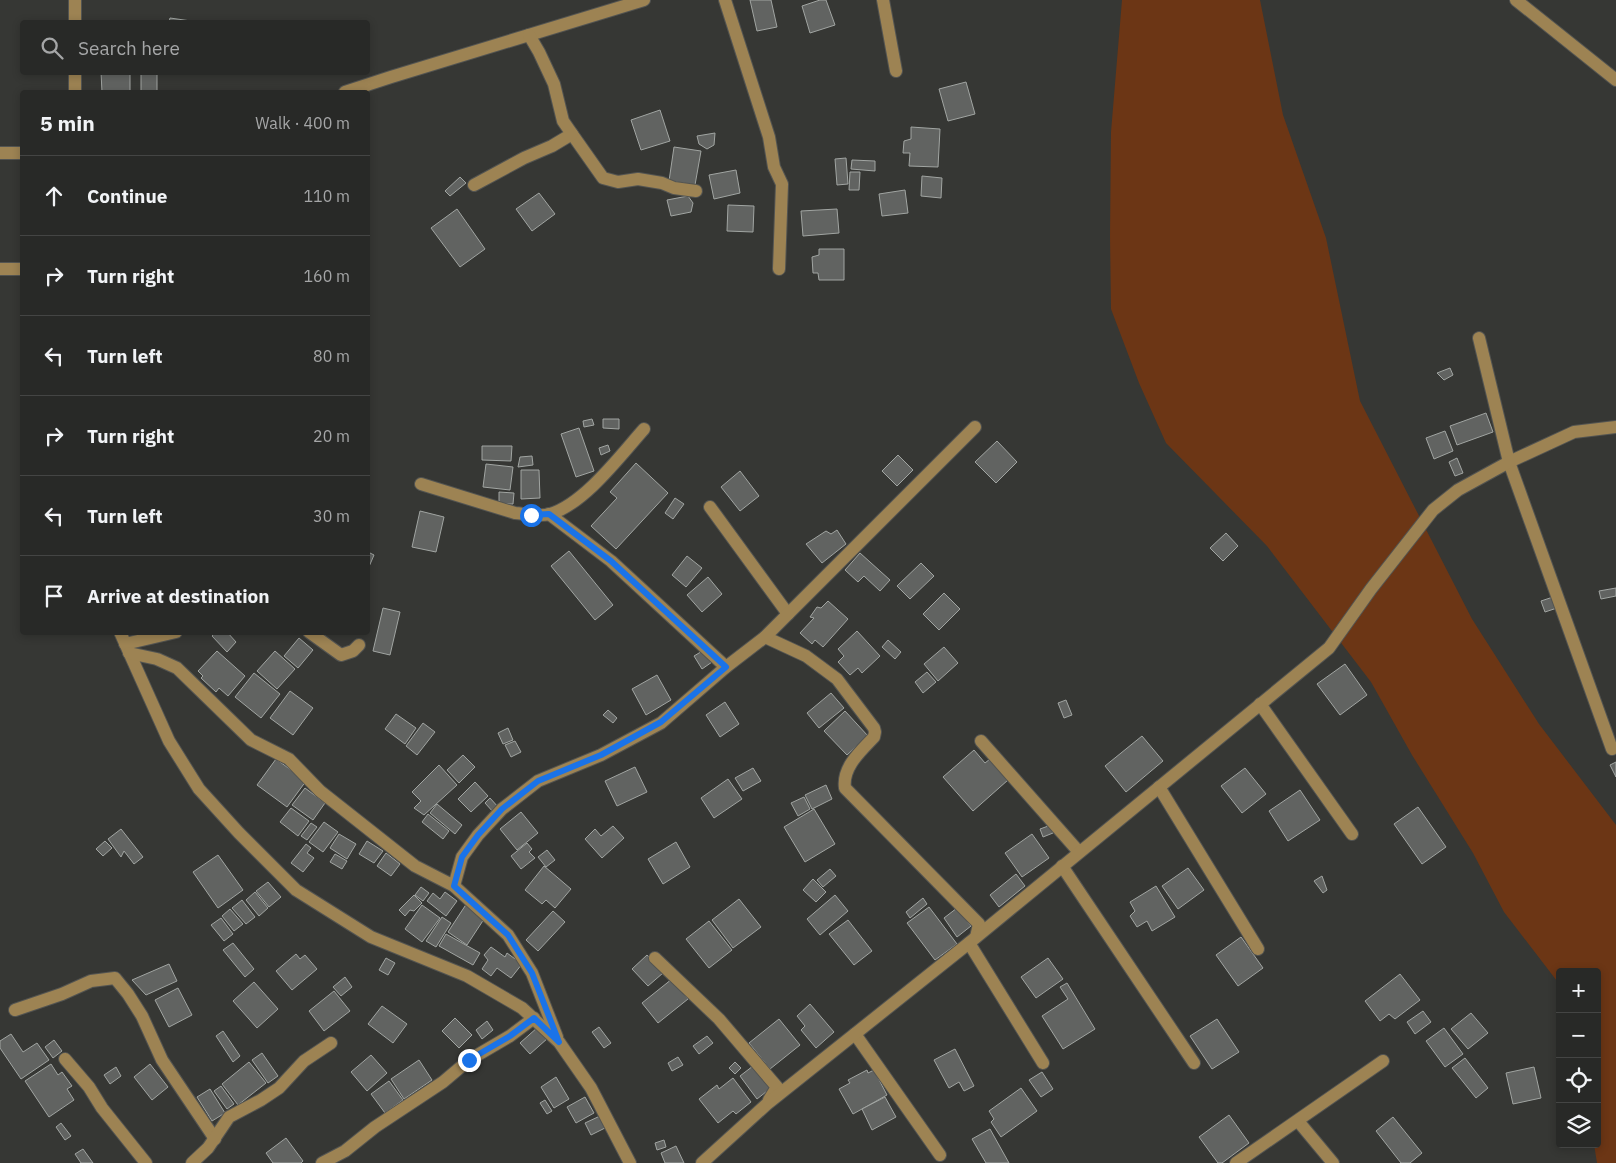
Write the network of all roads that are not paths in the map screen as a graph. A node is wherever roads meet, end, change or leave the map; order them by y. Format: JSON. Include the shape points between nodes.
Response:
{"nodes":[{"id":1,"x":75,"y":0,"type":"edge"},
{"id":2,"x":644,"y":0,"type":"edge"},
{"id":3,"x":725,"y":0,"type":"edge"},
{"id":4,"x":883,"y":0,"type":"edge"},
{"id":5,"x":1516,"y":0,"type":"edge"},
{"id":6,"x":75,"y":20,"type":"edge"},
{"id":7,"x":530,"y":35,"type":"junction"},
{"id":8,"x":896,"y":70,"type":"dead end"},
{"id":9,"x":75,"y":75,"type":"edge"},
{"id":10,"x":1616,"y":80,"type":"edge"},
{"id":11,"x":74,"y":90,"type":"edge"},
{"id":12,"x":351,"y":90,"type":"edge"},
{"id":13,"x":572,"y":134,"type":"junction"},
{"id":14,"x":0,"y":153,"type":"edge"},
{"id":15,"x":20,"y":153,"type":"edge"},
{"id":16,"x":474,"y":185,"type":"dead end"},
{"id":17,"x":696,"y":191,"type":"dead end"},
{"id":18,"x":0,"y":269,"type":"edge"},
{"id":19,"x":20,"y":269,"type":"edge"},
{"id":20,"x":779,"y":269,"type":"dead end"},
{"id":21,"x":1478,"y":338,"type":"dead end"},
{"id":22,"x":975,"y":427,"type":"dead end"},
{"id":23,"x":1616,"y":427,"type":"edge"},
{"id":24,"x":644,"y":429,"type":"dead end"},
{"id":25,"x":1509,"y":462,"type":"junction"},
{"id":26,"x":421,"y":484,"type":"dead end"},
{"id":27,"x":710,"y":507,"type":"dead end"},
{"id":28,"x":549,"y":514,"type":"junction"},
{"id":29,"x":788,"y":614,"type":"junction"},
{"id":30,"x":162,"y":635,"type":"edge"},
{"id":31,"x":313,"y":635,"type":"edge"},
{"id":32,"x":765,"y":637,"type":"junction"},
{"id":33,"x":125,"y":643,"type":"edge"},
{"id":34,"x":359,"y":645,"type":"dead end"},
{"id":35,"x":726,"y":667,"type":"junction"},
{"id":36,"x":1260,"y":704,"type":"junction"},
{"id":37,"x":981,"y":741,"type":"dead end"},
{"id":38,"x":1612,"y":749,"type":"dead end"},
{"id":39,"x":1160,"y":787,"type":"junction"},
{"id":40,"x":1352,"y":834,"type":"dead end"},
{"id":41,"x":1079,"y":852,"type":"junction"},
{"id":42,"x":1062,"y":866,"type":"junction"},
{"id":43,"x":454,"y":886,"type":"junction"},
{"id":44,"x":972,"y":940,"type":"junction"},
{"id":45,"x":1258,"y":949,"type":"dead end"},
{"id":46,"x":655,"y":958,"type":"dead end"},
{"id":47,"x":15,"y":1010,"type":"dead end"},
{"id":48,"x":534,"y":1018,"type":"junction"},
{"id":49,"x":855,"y":1034,"type":"junction"},
{"id":50,"x":559,"y":1042,"type":"junction"},
{"id":51,"x":331,"y":1043,"type":"dead end"},
{"id":52,"x":65,"y":1059,"type":"dead end"},
{"id":53,"x":1383,"y":1061,"type":"dead end"},
{"id":54,"x":1043,"y":1063,"type":"dead end"},
{"id":55,"x":1194,"y":1063,"type":"dead end"},
{"id":56,"x":767,"y":1104,"type":"junction"},
{"id":57,"x":1298,"y":1121,"type":"junction"},
{"id":58,"x":215,"y":1139,"type":"junction"},
{"id":59,"x":940,"y":1155,"type":"dead end"},
{"id":60,"x":146,"y":1163,"type":"edge"},
{"id":61,"x":192,"y":1163,"type":"edge"},
{"id":62,"x":322,"y":1163,"type":"edge"},
{"id":63,"x":630,"y":1163,"type":"edge"},
{"id":64,"x":702,"y":1163,"type":"edge"},
{"id":65,"x":1236,"y":1163,"type":"edge"},
{"id":66,"x":1333,"y":1163,"type":"edge"}],
"edges":[{"from":1,"to":6,"type":"street"},
{"from":2,"to":7,"type":"street"},
{"from":3,"to":20,"type":"street","via":[[769,137],[774,167],[782,184]]},
{"from":4,"to":8,"type":"street"},
{"from":5,"to":10,"type":"street"},
{"from":7,"to":12,"type":"street"},
{"from":7,"to":13,"type":"street","via":[[554,84],[563,121]]},
{"from":9,"to":11,"type":"street"},
{"from":13,"to":16,"type":"street"},
{"from":13,"to":17,"type":"street","via":[[603,178],[618,182],[638,179]]},
{"from":14,"to":15,"type":"street"},
{"from":18,"to":19,"type":"street"},
{"from":21,"to":25,"type":"street"},
{"from":22,"to":29,"type":"street"},
{"from":23,"to":25,"type":"street","via":[[1574,432]]},
{"from":24,"to":28,"type":"street","via":[[594,484],[570,505]]},
{"from":25,"to":36,"type":"street","via":[[1458,490],[1433,510],[1329,648]]},
{"from":25,"to":38,"type":"street"},
{"from":26,"to":28,"type":"street","via":[[515,513]]},
{"from":27,"to":29,"type":"street"},
{"from":28,"to":35,"type":"street","via":[[611,561]]},
{"from":29,"to":32,"type":"street"},
{"from":30,"to":33,"type":"street"},
{"from":31,"to":34,"type":"street","via":[[341,655]]},
{"from":32,"to":35,"type":"street"},
{"from":32,"to":44,"type":"street","via":[[806,656],[837,679],[874,728],[874,737],[845,775],[846,788],[979,924]]},
{"from":33,"to":43,"type":"street","via":[[178,668],[251,740],[289,759],[320,791],[415,866]]},
{"from":33,"to":48,"type":"street","via":[[170,741],[199,789],[296,890],[371,937],[467,976]]},
{"from":35,"to":43,"type":"street","via":[[661,722],[601,755],[538,781],[502,809],[462,857]]},
{"from":36,"to":39,"type":"street"},
{"from":36,"to":40,"type":"street"},
{"from":37,"to":41,"type":"street"},
{"from":39,"to":41,"type":"street"},
{"from":39,"to":45,"type":"street"},
{"from":41,"to":42,"type":"street"},
{"from":42,"to":44,"type":"street"},
{"from":42,"to":55,"type":"street"},
{"from":43,"to":50,"type":"street","via":[[508,935],[532,973]]},
{"from":44,"to":49,"type":"street"},
{"from":44,"to":54,"type":"street"},
{"from":46,"to":56,"type":"street","via":[[719,1019],[777,1086]]},
{"from":47,"to":58,"type":"street","via":[[91,981],[115,978],[142,1016],[162,1060]]},
{"from":48,"to":50,"type":"street"},
{"from":48,"to":62,"type":"street","via":[[469,1060],[345,1151]]},
{"from":49,"to":56,"type":"street"},
{"from":49,"to":59,"type":"street"},
{"from":50,"to":63,"type":"street","via":[[591,1088]]},
{"from":51,"to":58,"type":"street","via":[[304,1061],[279,1088],[229,1117]]},
{"from":52,"to":60,"type":"street"},
{"from":53,"to":57,"type":"street"},
{"from":56,"to":64,"type":"street"},
{"from":57,"to":65,"type":"street"},
{"from":57,"to":66,"type":"street"},
{"from":58,"to":61,"type":"street"}]}
